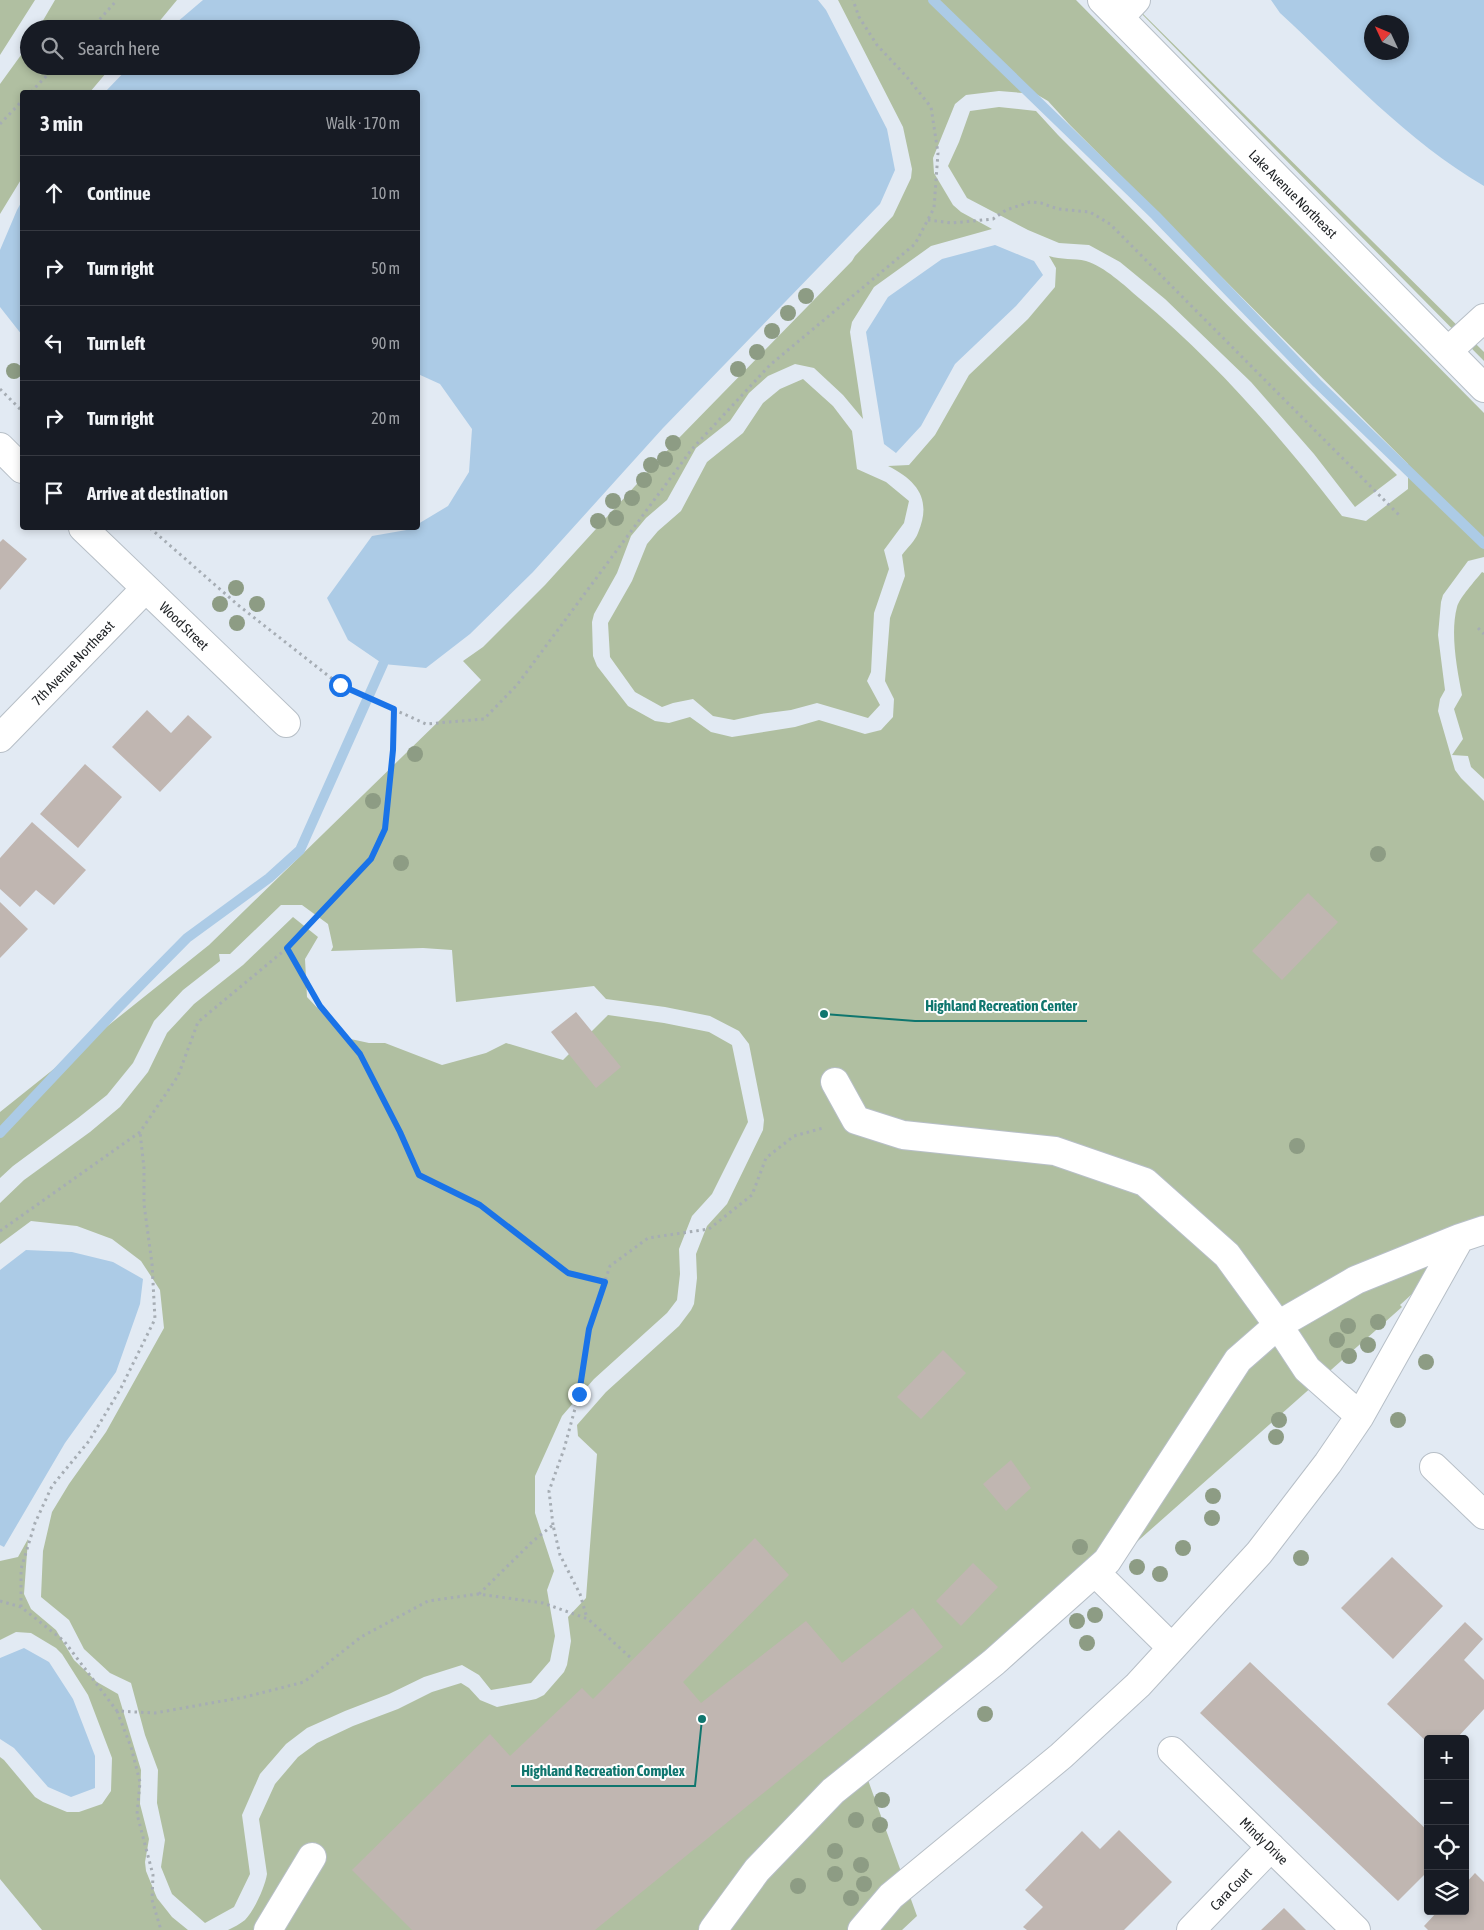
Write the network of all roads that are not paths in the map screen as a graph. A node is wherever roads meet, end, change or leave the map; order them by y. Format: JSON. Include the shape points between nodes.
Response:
{"nodes":[{"id":1,"x":1119,"y":6,"type":"edge"},
{"id":2,"x":1484,"y":318,"type":"edge"},
{"id":3,"x":1448,"y":351,"type":"junction"},
{"id":4,"x":1484,"y":388,"type":"edge"},
{"id":5,"x":0,"y":447,"type":"edge"},
{"id":6,"x":20,"y":467,"type":"edge"},
{"id":7,"x":84,"y":530,"type":"edge"},
{"id":8,"x":146,"y":589,"type":"junction"},
{"id":9,"x":286,"y":723,"type":"dead end"},
{"id":10,"x":0,"y":738,"type":"edge"},
{"id":11,"x":835,"y":1082,"type":"dead end"},
{"id":12,"x":1472,"y":1234,"type":"edge"},
{"id":13,"x":1278,"y":1325,"type":"junction"},
{"id":14,"x":1360,"y":1416,"type":"junction"},
{"id":15,"x":1434,"y":1467,"type":"dead end"},
{"id":16,"x":1484,"y":1515,"type":"edge"},
{"id":17,"x":1095,"y":1572,"type":"junction"},
{"id":18,"x":1172,"y":1648,"type":"junction"},
{"id":19,"x":1172,"y":1751,"type":"dead end"},
{"id":20,"x":1271,"y":1847,"type":"junction"},
{"id":21,"x":312,"y":1857,"type":"dead end"},
{"id":22,"x":268,"y":1930,"type":"edge"},
{"id":23,"x":713,"y":1930,"type":"edge"},
{"id":24,"x":862,"y":1930,"type":"edge"},
{"id":25,"x":1190,"y":1930,"type":"edge"},
{"id":26,"x":1356,"y":1930,"type":"edge"}],
"edges":[{"from":1,"to":3,"type":"street","name":"Lake Avenue Northeast"},
{"from":2,"to":3,"type":"street"},
{"from":3,"to":4,"type":"street","name":"Lake Avenue Northeast"},
{"from":5,"to":6,"type":"street"},
{"from":7,"to":8,"type":"street","name":"Wood Street"},
{"from":8,"to":9,"type":"street","name":"Wood Street"},
{"from":8,"to":10,"type":"street","name":"7th Avenue Northeast"},
{"from":11,"to":13,"type":"street","via":[[856,1120],[903,1135],[1055,1152],[1145,1182],[1227,1255]]},
{"from":12,"to":13,"type":"street","via":[[1356,1280]]},
{"from":12,"to":14,"type":"street"},
{"from":13,"to":14,"type":"street","via":[[1307,1369]]},
{"from":13,"to":17,"type":"street","via":[[1238,1360],[1107,1561]]},
{"from":14,"to":18,"type":"street","via":[[1259,1553]]},
{"from":15,"to":16,"type":"street"},
{"from":17,"to":18,"type":"street"},
{"from":17,"to":23,"type":"street","via":[[994,1662],[833,1791],[757,1870]]},
{"from":18,"to":24,"type":"street","via":[[1138,1685],[1061,1756],[891,1896]]},
{"from":19,"to":20,"type":"street","name":"Mindy Drive"},
{"from":20,"to":25,"type":"street","name":"Cara Court"},
{"from":20,"to":26,"type":"street","name":"Mindy Drive"},
{"from":21,"to":22,"type":"street"}]}
